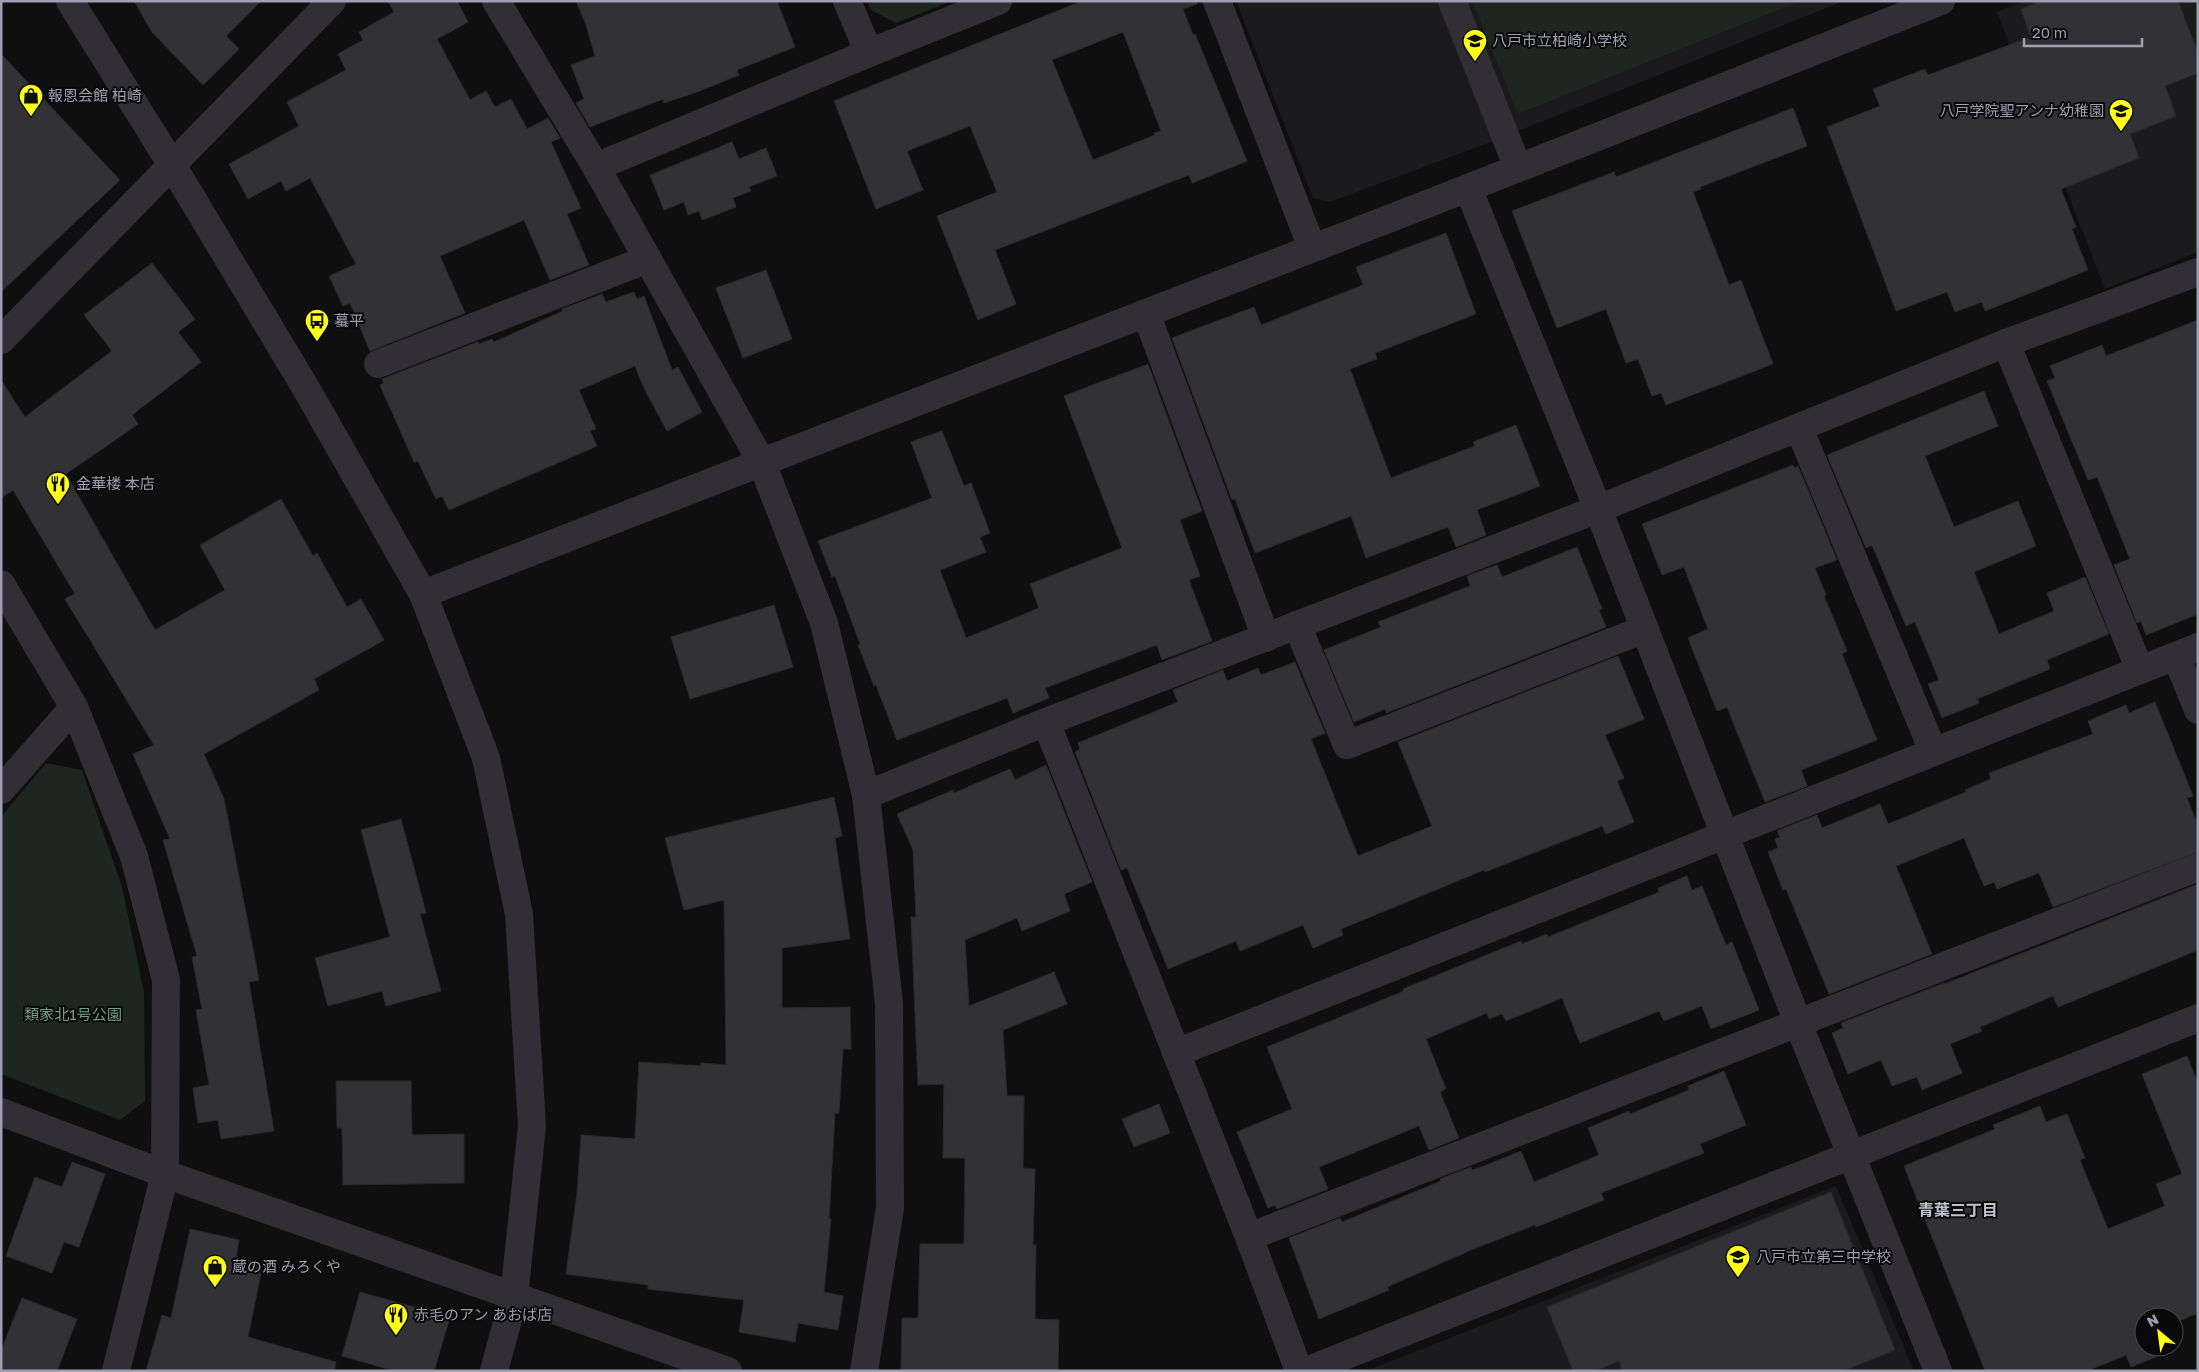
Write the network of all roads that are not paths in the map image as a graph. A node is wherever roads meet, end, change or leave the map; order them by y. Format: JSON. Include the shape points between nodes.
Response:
{"nodes":[{"id":1,"x":70,"y":1,"type":"edge"},
{"id":2,"x":332,"y":1,"type":"edge"},
{"id":3,"x":496,"y":1,"type":"edge"},
{"id":4,"x":847,"y":1,"type":"edge"},
{"id":5,"x":998,"y":1,"type":"edge"},
{"id":6,"x":1217,"y":1,"type":"edge"},
{"id":7,"x":1452,"y":1,"type":"edge"},
{"id":8,"x":1941,"y":1,"type":"edge"},
{"id":9,"x":869,"y":53,"type":"junction"},
{"id":10,"x":172,"y":165,"type":"junction"},
{"id":11,"x":596,"y":167,"type":"junction"},
{"id":12,"x":1518,"y":168,"type":"junction"},
{"id":13,"x":1468,"y":188,"type":"junction"},
{"id":14,"x":1312,"y":248,"type":"junction"},
{"id":15,"x":648,"y":259,"type":"junction"},
{"id":16,"x":2198,"y":272,"type":"edge"},
{"id":17,"x":1146,"y":313,"type":"junction"},
{"id":18,"x":1,"y":340,"type":"edge"},
{"id":19,"x":2006,"y":343,"type":"junction"},
{"id":20,"x":378,"y":364,"type":"dead end"},
{"id":21,"x":1799,"y":428,"type":"junction"},
{"id":22,"x":762,"y":463,"type":"junction"},
{"id":23,"x":1598,"y":509,"type":"junction"},
{"id":24,"x":1,"y":584,"type":"edge"},
{"id":25,"x":423,"y":594,"type":"junction"},
{"id":26,"x":1297,"y":625,"type":"junction"},
{"id":27,"x":1646,"y":629,"type":"junction"},
{"id":28,"x":1266,"y":638,"type":"junction"},
{"id":29,"x":2187,"y":652,"type":"edge"},
{"id":30,"x":2140,"y":670,"type":"junction"},
{"id":31,"x":74,"y":707,"type":"junction"},
{"id":32,"x":2198,"y":710,"type":"edge"},
{"id":33,"x":1046,"y":722,"type":"junction"},
{"id":34,"x":1932,"y":751,"type":"junction"},
{"id":35,"x":1,"y":790,"type":"edge"},
{"id":36,"x":866,"y":795,"type":"junction"},
{"id":37,"x":1725,"y":835,"type":"junction"},
{"id":38,"x":2198,"y":866,"type":"edge"},
{"id":39,"x":2198,"y":1018,"type":"edge"},
{"id":40,"x":1798,"y":1023,"type":"junction"},
{"id":41,"x":1176,"y":1053,"type":"junction"},
{"id":42,"x":1,"y":1112,"type":"edge"},
{"id":43,"x":1852,"y":1153,"type":"junction"},
{"id":44,"x":165,"y":1174,"type":"junction"},
{"id":45,"x":1249,"y":1237,"type":"junction"},
{"id":46,"x":514,"y":1297,"type":"junction"},
{"id":47,"x":116,"y":1371,"type":"edge"},
{"id":48,"x":494,"y":1371,"type":"edge"},
{"id":49,"x":728,"y":1371,"type":"edge"},
{"id":50,"x":864,"y":1371,"type":"edge"},
{"id":51,"x":1299,"y":1371,"type":"edge"},
{"id":52,"x":1306,"y":1371,"type":"edge"},
{"id":53,"x":1938,"y":1371,"type":"edge"}],
"edges":[{"from":1,"to":10,"type":"street"},
{"from":2,"to":10,"type":"street"},
{"from":3,"to":11,"type":"street"},
{"from":4,"to":9,"type":"street"},
{"from":5,"to":9,"type":"street"},
{"from":6,"to":14,"type":"street"},
{"from":7,"to":12,"type":"street"},
{"from":8,"to":12,"type":"street"},
{"from":9,"to":11,"type":"street"},
{"from":10,"to":18,"type":"street"},
{"from":10,"to":25,"type":"street","via":[[307,390]]},
{"from":11,"to":15,"type":"street"},
{"from":12,"to":13,"type":"street"},
{"from":13,"to":14,"type":"street"},
{"from":13,"to":23,"type":"street"},
{"from":14,"to":17,"type":"street"},
{"from":15,"to":20,"type":"street"},
{"from":15,"to":22,"type":"street"},
{"from":16,"to":19,"type":"street"},
{"from":17,"to":22,"type":"street"},
{"from":17,"to":28,"type":"street"},
{"from":19,"to":21,"type":"street"},
{"from":19,"to":30,"type":"street"},
{"from":21,"to":23,"type":"street"},
{"from":21,"to":34,"type":"street"},
{"from":22,"to":25,"type":"street"},
{"from":22,"to":36,"type":"street","via":[[824,623]]},
{"from":23,"to":26,"type":"street"},
{"from":23,"to":27,"type":"street"},
{"from":24,"to":31,"type":"street"},
{"from":25,"to":46,"type":"street","via":[[486,758],[519,914],[532,1126]]},
{"from":26,"to":27,"type":"street","via":[[1347,746]]},
{"from":26,"to":28,"type":"street"},
{"from":27,"to":37,"type":"street"},
{"from":28,"to":33,"type":"street"},
{"from":29,"to":30,"type":"street"},
{"from":29,"to":32,"type":"street"},
{"from":30,"to":34,"type":"street"},
{"from":31,"to":35,"type":"street"},
{"from":31,"to":44,"type":"street","via":[[134,856],[166,980]]},
{"from":33,"to":36,"type":"street"},
{"from":33,"to":41,"type":"street"},
{"from":34,"to":37,"type":"street"},
{"from":36,"to":50,"type":"street","via":[[889,1004],[890,1208]]},
{"from":37,"to":40,"type":"street"},
{"from":37,"to":41,"type":"street"},
{"from":38,"to":40,"type":"street"},
{"from":39,"to":43,"type":"street"},
{"from":40,"to":43,"type":"street"},
{"from":40,"to":45,"type":"street"},
{"from":41,"to":45,"type":"street"},
{"from":42,"to":44,"type":"street"},
{"from":43,"to":52,"type":"street"},
{"from":43,"to":53,"type":"street"},
{"from":44,"to":46,"type":"street"},
{"from":44,"to":47,"type":"street"},
{"from":45,"to":51,"type":"street"},
{"from":46,"to":48,"type":"street"},
{"from":46,"to":49,"type":"street"}]}
